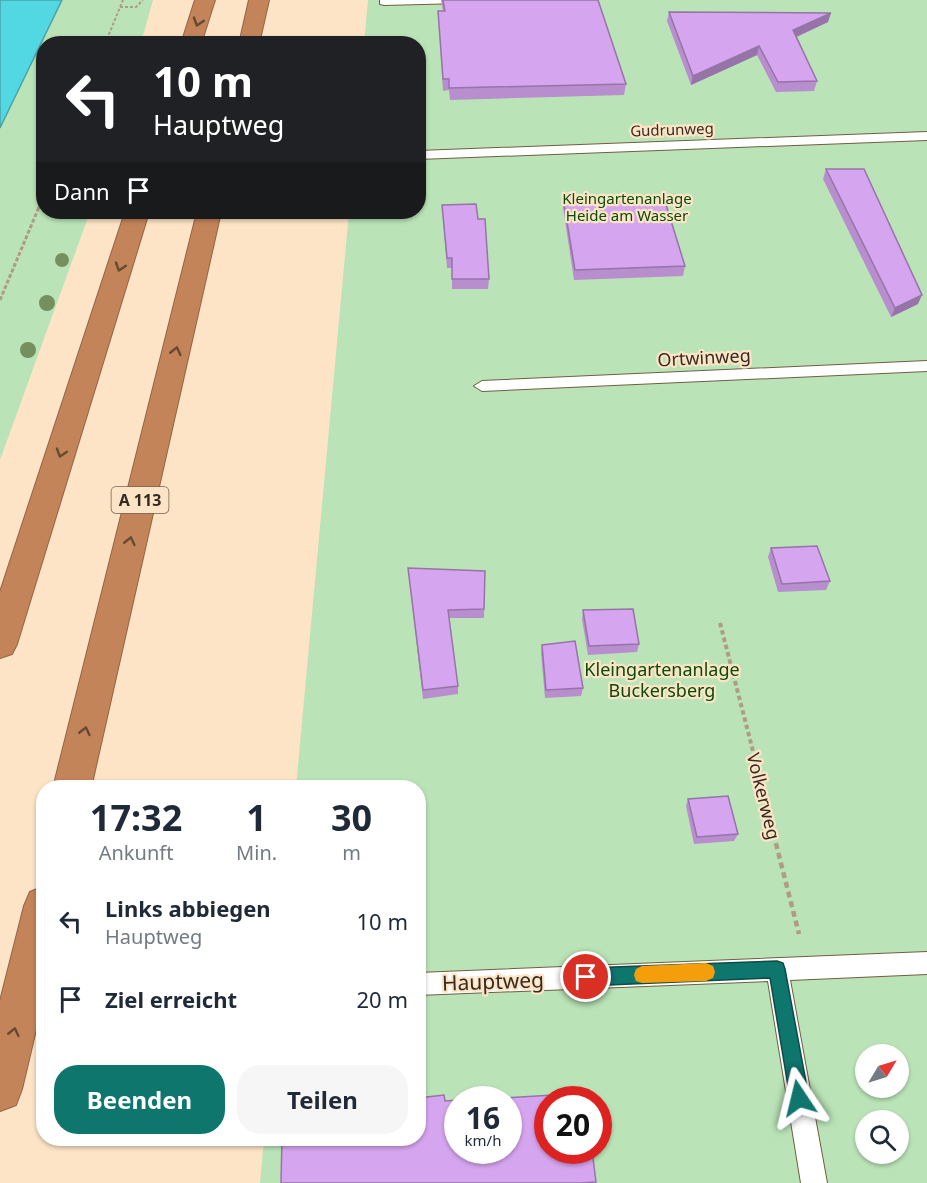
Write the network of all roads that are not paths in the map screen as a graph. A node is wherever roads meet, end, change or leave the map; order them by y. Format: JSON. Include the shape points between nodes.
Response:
{"nodes":[{"id":1,"x":205,"y":0,"type":"edge"},
{"id":2,"x":259,"y":0,"type":"edge"},
{"id":3,"x":462,"y":0,"type":"edge"},
{"id":4,"x":384,"y":2,"type":"dead end"},
{"id":5,"x":194,"y":36,"type":"edge"},
{"id":6,"x":251,"y":36,"type":"edge"},
{"id":7,"x":927,"y":136,"type":"edge"},
{"id":8,"x":426,"y":155,"type":"edge"},
{"id":9,"x":135,"y":219,"type":"edge"},
{"id":10,"x":207,"y":219,"type":"edge"},
{"id":11,"x":927,"y":366,"type":"edge"},
{"id":12,"x":482,"y":386,"type":"dead end"},
{"id":13,"x":0,"y":644,"type":"edge"},
{"id":14,"x":74,"y":780,"type":"edge"},
{"id":15,"x":36,"y":939,"type":"edge"},
{"id":16,"x":927,"y":963,"type":"edge"},
{"id":17,"x":777,"y":969,"type":"junction"},
{"id":18,"x":426,"y":984,"type":"edge"},
{"id":19,"x":0,"y":1089,"type":"edge"},
{"id":20,"x":814,"y":1183,"type":"edge"}],
"edges":[{"from":1,"to":5,"type":"highway","one_way":true},
{"from":2,"to":6,"type":"highway"},
{"from":3,"to":4,"type":"lane"},
{"from":7,"to":8,"type":"lane","name":"Gudrunweg"},
{"from":9,"to":13,"type":"highway","one_way":true},
{"from":14,"to":10,"type":"highway","number":"A 113","one_way":true},
{"from":11,"to":12,"type":"lane","name":"Ortwinweg"},
{"from":19,"to":15,"type":"highway","one_way":true},
{"from":16,"to":17,"type":"lane","name":"Hauptweg"},
{"from":17,"to":18,"type":"lane","name":"Hauptweg"},
{"from":17,"to":20,"type":"lane"}]}
